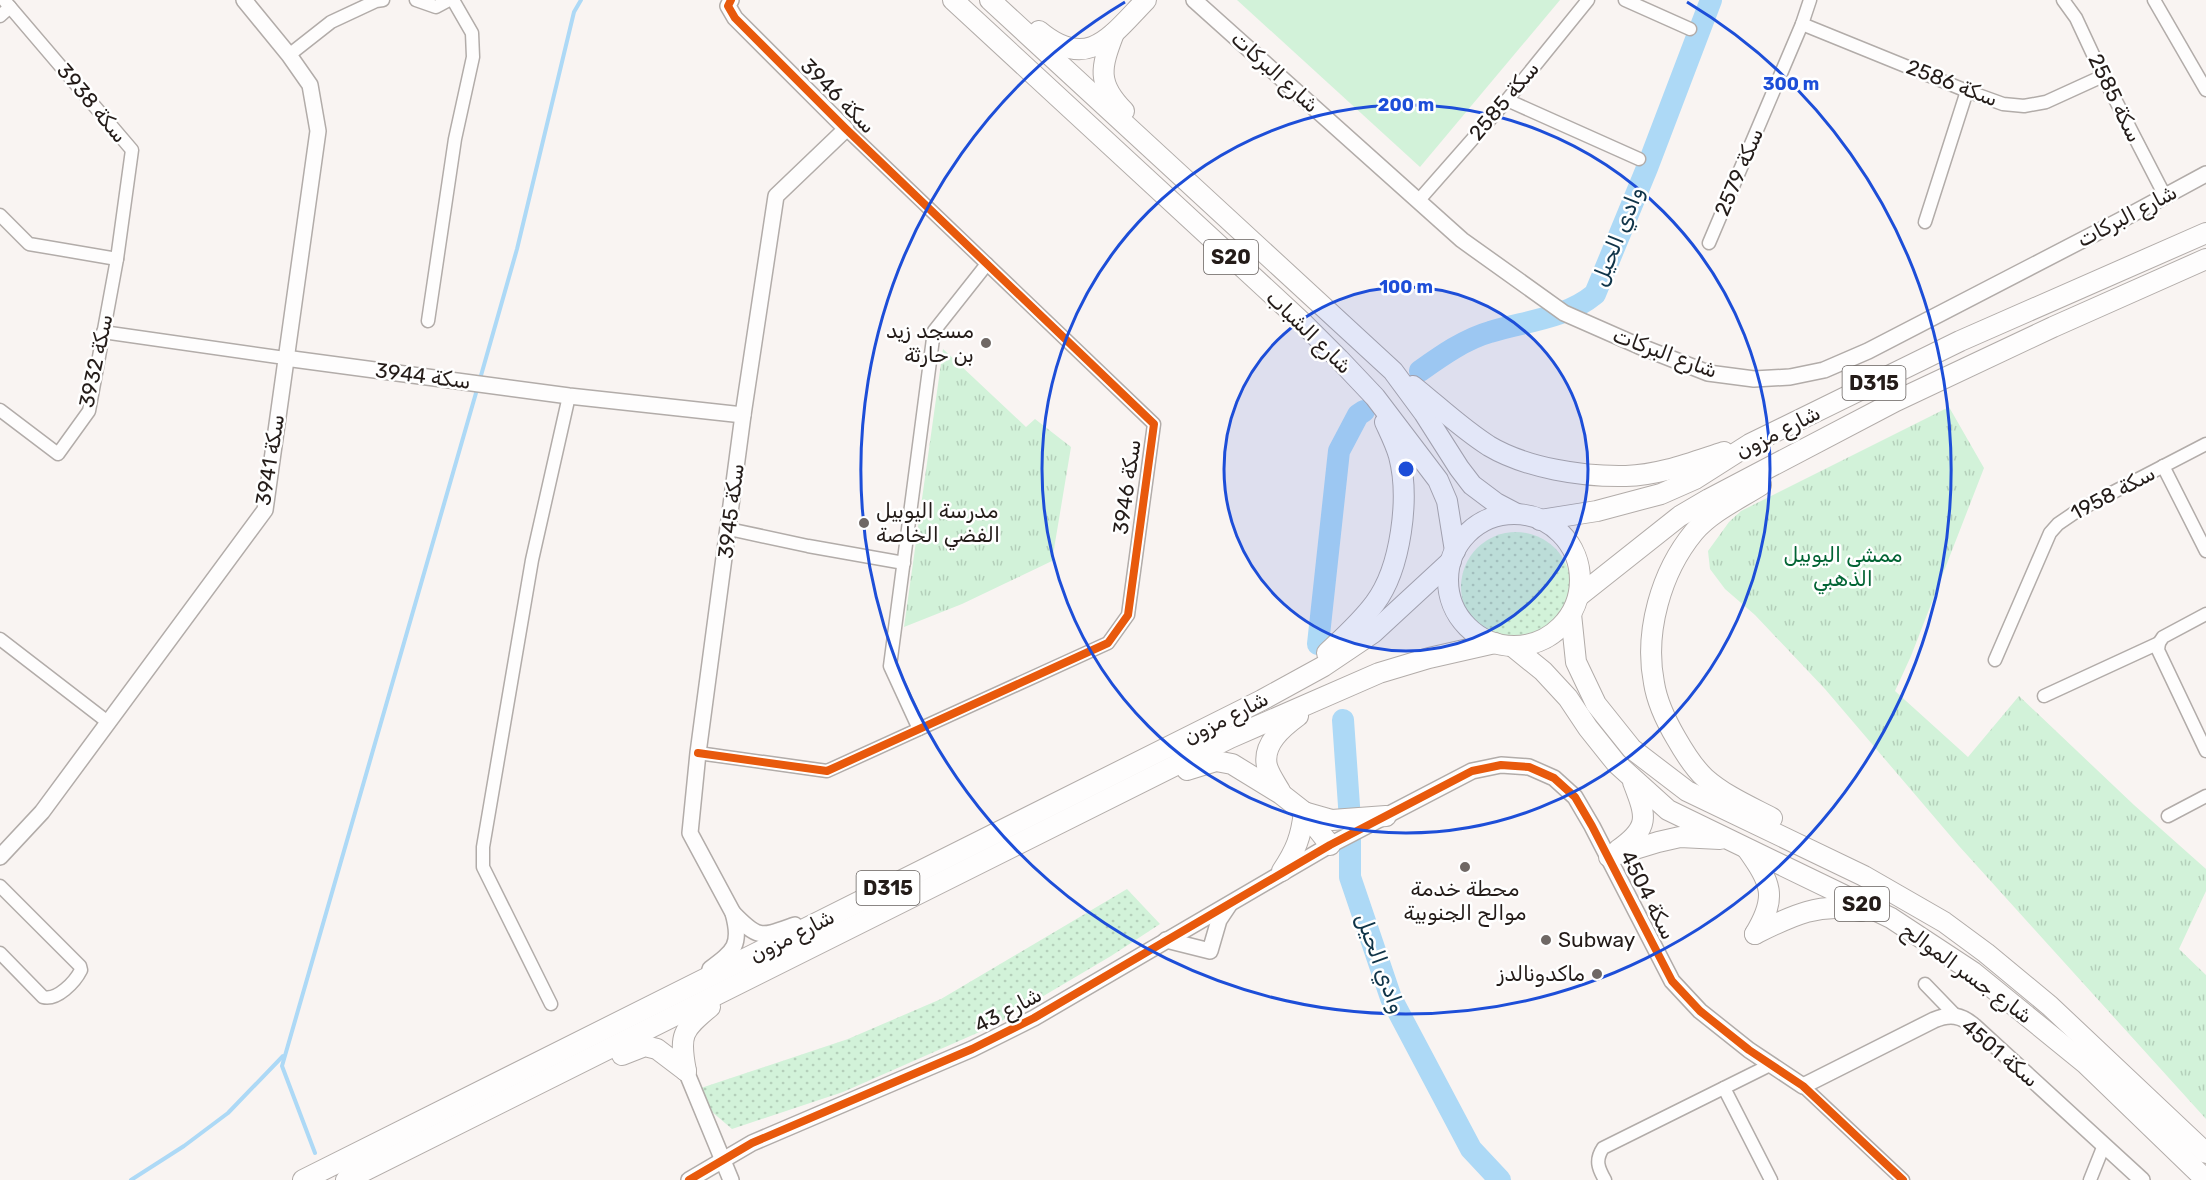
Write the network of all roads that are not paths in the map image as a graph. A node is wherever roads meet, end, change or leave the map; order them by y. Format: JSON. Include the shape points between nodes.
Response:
{"nodes":[{"id":1,"x":243,"y":0,"type":"edge"},
{"id":2,"x":383,"y":0,"type":"edge"},
{"id":3,"x":416,"y":0,"type":"edge"},
{"id":4,"x":451,"y":0,"type":"edge"},
{"id":5,"x":731,"y":0,"type":"edge"},
{"id":6,"x":954,"y":0,"type":"edge"},
{"id":7,"x":990,"y":0,"type":"edge"},
{"id":8,"x":1003,"y":0,"type":"edge"},
{"id":9,"x":1146,"y":0,"type":"edge"},
{"id":10,"x":1194,"y":0,"type":"edge"},
{"id":11,"x":1588,"y":0,"type":"edge"},
{"id":12,"x":1625,"y":0,"type":"edge"},
{"id":13,"x":1810,"y":0,"type":"edge"},
{"id":14,"x":2063,"y":0,"type":"edge"},
{"id":15,"x":2154,"y":0,"type":"edge"},
{"id":16,"x":7,"y":4,"type":"edge"},
{"id":17,"x":0,"y":16,"type":"edge"},
{"id":18,"x":1802,"y":24,"type":"junction"},
{"id":19,"x":1690,"y":29,"type":"dead end"},
{"id":20,"x":1114,"y":33,"type":"junction"},
{"id":21,"x":289,"y":55,"type":"junction"},
{"id":22,"x":2103,"y":76,"type":"junction"},
{"id":23,"x":2206,"y":90,"type":"edge"},
{"id":24,"x":1967,"y":91,"type":"junction"},
{"id":25,"x":1508,"y":100,"type":"junction"},
{"id":26,"x":846,"y":129,"type":"junction"},
{"id":27,"x":1639,"y":159,"type":"dead end"},
{"id":28,"x":2206,"y":174,"type":"edge"},
{"id":29,"x":2165,"y":196,"type":"junction"},
{"id":30,"x":1419,"y":200,"type":"junction"},
{"id":31,"x":0,"y":215,"type":"edge"},
{"id":32,"x":2206,"y":217,"type":"edge"},
{"id":33,"x":1925,"y":222,"type":"dead end"},
{"id":34,"x":2206,"y":233,"type":"edge"},
{"id":35,"x":1709,"y":243,"type":"dead end"},
{"id":36,"x":117,"y":259,"type":"junction"},
{"id":37,"x":2206,"y":259,"type":"edge"},
{"id":38,"x":987,"y":264,"type":"junction"},
{"id":39,"x":1278,"y":266,"type":"junction"},
{"id":40,"x":2113,"y":272,"type":"junction"},
{"id":41,"x":428,"y":321,"type":"dead end"},
{"id":42,"x":103,"y":332,"type":"junction"},
{"id":43,"x":285,"y":358,"type":"junction"},
{"id":44,"x":1393,"y":371,"type":"junction"},
{"id":45,"x":569,"y":396,"type":"junction"},
{"id":46,"x":1375,"y":398,"type":"junction"},
{"id":47,"x":0,"y":410,"type":"edge"},
{"id":48,"x":743,"y":415,"type":"junction"},
{"id":49,"x":1818,"y":442,"type":"junction"},
{"id":50,"x":1750,"y":444,"type":"junction"},
{"id":51,"x":2206,"y":444,"type":"edge"},
{"id":52,"x":2163,"y":466,"type":"junction"},
{"id":53,"x":1517,"y":514,"type":"junction"},
{"id":54,"x":1540,"y":520,"type":"junction"},
{"id":55,"x":729,"y":529,"type":"junction"},
{"id":56,"x":2206,"y":551,"type":"edge"},
{"id":57,"x":1453,"y":556,"type":"junction"},
{"id":58,"x":904,"y":563,"type":"junction"},
{"id":59,"x":1575,"y":605,"type":"junction"},
{"id":60,"x":2206,"y":614,"type":"edge"},
{"id":61,"x":0,"y":639,"type":"edge"},
{"id":62,"x":2159,"y":643,"type":"junction"},
{"id":63,"x":1503,"y":645,"type":"junction"},
{"id":64,"x":1995,"y":660,"type":"dead end"},
{"id":65,"x":1379,"y":673,"type":"junction"},
{"id":66,"x":2044,"y":696,"type":"dead end"},
{"id":67,"x":1262,"y":700,"type":"junction"},
{"id":68,"x":109,"y":723,"type":"junction"},
{"id":69,"x":919,"y":729,"type":"junction"},
{"id":70,"x":2206,"y":751,"type":"edge"},
{"id":71,"x":698,"y":753,"type":"junction"},
{"id":72,"x":1631,"y":776,"type":"junction"},
{"id":73,"x":1128,"y":789,"type":"junction"},
{"id":74,"x":1281,"y":794,"type":"junction"},
{"id":75,"x":2206,"y":796,"type":"edge"},
{"id":76,"x":1304,"y":812,"type":"junction"},
{"id":77,"x":1386,"y":816,"type":"junction"},
{"id":78,"x":2168,"y":816,"type":"dead end"},
{"id":79,"x":1738,"y":843,"type":"junction"},
{"id":80,"x":1330,"y":845,"type":"junction"},
{"id":81,"x":0,"y":857,"type":"edge"},
{"id":82,"x":1609,"y":857,"type":"junction"},
{"id":83,"x":1282,"y":871,"type":"junction"},
{"id":84,"x":0,"y":886,"type":"edge"},
{"id":85,"x":860,"y":902,"type":"junction"},
{"id":86,"x":1230,"y":902,"type":"junction"},
{"id":87,"x":1910,"y":902,"type":"junction"},
{"id":88,"x":733,"y":913,"type":"junction"},
{"id":89,"x":1891,"y":918,"type":"junction"},
{"id":90,"x":1166,"y":940,"type":"junction"},
{"id":91,"x":0,"y":953,"type":"edge"},
{"id":92,"x":738,"y":984,"type":"junction"},
{"id":93,"x":1925,"y":984,"type":"dead end"},
{"id":94,"x":671,"y":997,"type":"junction"},
{"id":95,"x":551,"y":1004,"type":"dead end"},
{"id":96,"x":1955,"y":1015,"type":"junction"},
{"id":97,"x":1770,"y":1065,"type":"junction"},
{"id":98,"x":686,"y":1071,"type":"junction"},
{"id":99,"x":1803,"y":1086,"type":"junction"},
{"id":100,"x":1724,"y":1088,"type":"junction"},
{"id":101,"x":519,"y":1094,"type":"junction"},
{"id":102,"x":2104,"y":1145,"type":"junction"},
{"id":103,"x":2206,"y":1154,"type":"edge"},
{"id":104,"x":724,"y":1159,"type":"junction"},
{"id":105,"x":303,"y":1180,"type":"edge"},
{"id":106,"x":346,"y":1180,"type":"edge"},
{"id":107,"x":688,"y":1180,"type":"edge"},
{"id":108,"x":731,"y":1180,"type":"edge"},
{"id":109,"x":1605,"y":1180,"type":"edge"},
{"id":110,"x":1771,"y":1180,"type":"edge"},
{"id":111,"x":1903,"y":1180,"type":"edge"},
{"id":112,"x":2090,"y":1180,"type":"edge"},
{"id":113,"x":2142,"y":1180,"type":"edge"},
{"id":114,"x":2206,"y":1180,"type":"edge"}],
"edges":[{"from":1,"to":21,"type":"street","name":"سكة 3941"},
{"from":2,"to":21,"type":"street","via":[[331,22]]},
{"from":3,"to":4,"type":"street","via":[[436,7]]},
{"from":4,"to":41,"type":"street","via":[[472,33],[473,57],[455,139]]},
{"from":5,"to":26,"type":"street","name":"سكة 3946","via":[[728,6],[735,18]]},
{"from":6,"to":46,"type":"main road","name":"شارع الشباب","number":"S20","via":[[1302,322]]},
{"from":7,"to":39,"type":"main road","name":"شارع الشباب","number":"S20"},
{"from":8,"to":20,"type":"main road","via":[[1054,44],[1071,50],[1088,50]]},
{"from":9,"to":20,"type":"main road"},
{"from":10,"to":30,"type":"street","name":"شارع البركات"},
{"from":11,"to":25,"type":"street","name":"سكة 2585"},
{"from":12,"to":19,"type":"street"},
{"from":13,"to":18,"type":"street","name":"سكة 2579"},
{"from":14,"to":22,"type":"street","name":"سكة 2585","via":[[2076,18]]},
{"from":15,"to":23,"type":"street"},
{"from":16,"to":17,"type":"street"},
{"from":16,"to":36,"type":"street","name":"سكة 3938","via":[[132,150]]},
{"from":18,"to":24,"type":"street","name":"سكة 2586"},
{"from":18,"to":35,"type":"street","name":"سكة 2579"},
{"from":20,"to":39,"type":"main road","via":[[1103,62],[1104,82],[1115,103]]},
{"from":21,"to":43,"type":"street","name":"سكة 3941","via":[[310,85],[318,131]]},
{"from":22,"to":24,"type":"street","name":"سكة 2586","via":[[2046,102],[2024,106],[2002,104]]},
{"from":22,"to":29,"type":"street","name":"سكة 2585"},
{"from":24,"to":33,"type":"street"},
{"from":25,"to":27,"type":"street"},
{"from":25,"to":30,"type":"street","name":"سكة 2585"},
{"from":26,"to":38,"type":"street","name":"سكة 3946"},
{"from":26,"to":48,"type":"street","name":"سكة 3945","via":[[776,196]]},
{"from":28,"to":29,"type":"street","name":"شارع البركات"},
{"from":29,"to":30,"type":"street","name":"شارع البركات","via":[[1868,351],[1824,370],[1754,379],[1708,373],[1564,313],[1462,240]]},
{"from":31,"to":36,"type":"street","via":[[29,244]]},
{"from":32,"to":40,"type":"main road"},
{"from":34,"to":40,"type":"main road","name":"شارع مزون","number":"D315"},
{"from":36,"to":42,"type":"street","name":"سكة 3932"},
{"from":37,"to":49,"type":"main road","name":"شارع مزون","number":"D315","via":[[1896,401]]},
{"from":38,"to":58,"type":"street","via":[[934,331]]},
{"from":38,"to":69,"type":"street","name":"سكة 3946","via":[[1154,424],[1128,615],[1108,643]]},
{"from":39,"to":44,"type":"main road","name":"شارع الشباب","number":"S20"},
{"from":40,"to":50,"type":"main road","name":"شارع مزون","number":"D315","via":[[1960,341]]},
{"from":42,"to":43,"type":"street","name":"سكة 3944"},
{"from":42,"to":47,"type":"street","name":"سكة 3932","via":[[89,411],[58,454]]},
{"from":43,"to":45,"type":"street","name":"سكة 3944"},
{"from":43,"to":68,"type":"street","name":"سكة 3941","via":[[265,510]]},
{"from":44,"to":50,"type":"main road","via":[[1489,446],[1546,468],[1627,476],[1668,470]]},
{"from":44,"to":53,"type":"main road","name":"شارع الشباب","number":"S20","via":[[1472,485]]},
{"from":45,"to":48,"type":"street","name":"سكة 3944"},
{"from":45,"to":95,"type":"street","via":[[532,560],[483,847],[483,867]]},
{"from":46,"to":57,"type":"main road","name":"شارع الشباب","number":"S20","via":[[1438,480],[1449,509]]},
{"from":46,"to":67,"type":"main road","via":[[1399,457],[1403,492],[1400,541],[1390,570],[1376,601],[1354,627],[1325,654]]},
{"from":48,"to":55,"type":"street","name":"سكة 3945"},
{"from":49,"to":59,"type":"main road","name":"شارع مزون","number":"D315","via":[[1680,516]]},
{"from":49,"to":87,"type":"main road","via":[[1695,531],[1667,579],[1654,620],[1654,683],[1668,724],[1706,779],[1733,798],[1827,846]]},
{"from":50,"to":54,"type":"main road","name":"شارع مزون","number":"D315","via":[[1695,479],[1661,494],[1597,511]]},
{"from":51,"to":52,"type":"street","name":"سكة 1958"},
{"from":52,"to":56,"type":"street"},
{"from":52,"to":64,"type":"street","name":"سكة 1958","via":[[2058,524],[2045,544]]},
{"from":53,"to":54,"type":"main road","number":"S20"},
{"from":53,"to":57,"type":"main road","number":"S20","via":[[1501,515],[1474,528]]},
{"from":54,"to":59,"type":"main road","number":"S20","via":[[1566,538],[1576,555],[1581,576]]},
{"from":55,"to":58,"type":"street"},
{"from":55,"to":71,"type":"street","name":"سكة 3945"},
{"from":57,"to":63,"type":"main road","number":"S20","via":[[1448,581],[1451,602],[1461,620],[1476,634]]},
{"from":57,"to":67,"type":"main road","name":"شارع مزون","number":"D315","via":[[1373,633]]},
{"from":58,"to":69,"type":"street","via":[[890,666]]},
{"from":59,"to":63,"type":"main road","via":[[1560,628],[1546,638],[1530,644]]},
{"from":59,"to":87,"type":"main road","name":"شارع جسر الموالح","number":"S20","via":[[1576,662],[1596,704],[1632,749],[1687,791]]},
{"from":60,"to":62,"type":"street","via":[[2169,633]]},
{"from":61,"to":68,"type":"street"},
{"from":62,"to":66,"type":"street"},
{"from":62,"to":70,"type":"street","via":[[2158,650]]},
{"from":63,"to":65,"type":"main road","name":"شارع مزون","number":"D315","via":[[1430,658]]},
{"from":63,"to":72,"type":"main road","name":"شارع جسر الموالح","number":"S20","via":[[1543,671]]},
{"from":65,"to":73,"type":"main road","name":"شارع مزون","number":"D315","via":[[1230,738]]},
{"from":65,"to":74,"type":"main road","via":[[1312,705],[1282,727],[1272,741],[1267,766]]},
{"from":67,"to":85,"type":"main road","name":"شارع مزون","number":"D315"},
{"from":68,"to":81,"type":"street","name":"سكة 3941","via":[[42,812]]},
{"from":69,"to":71,"type":"street","name":"سكة 3946","via":[[827,771]]},
{"from":71,"to":88,"type":"street","name":"سكة 3945","via":[[690,833]]},
{"from":72,"to":79,"type":"main road","name":"شارع جسر الموالح","number":"S20","via":[[1668,810]]},
{"from":72,"to":82,"type":"main road","via":[[1645,819],[1630,842]]},
{"from":73,"to":74,"type":"main road","via":[[1216,761],[1232,764]]},
{"from":73,"to":92,"type":"main road","name":"شارع مزون","number":"D315"},
{"from":74,"to":76,"type":"main road"},
{"from":75,"to":78,"type":"street"},
{"from":76,"to":77,"type":"main road","via":[[1332,820]]},
{"from":76,"to":80,"type":"main road"},
{"from":76,"to":83,"type":"main road","via":[[1297,848]]},
{"from":77,"to":80,"type":"street","name":"سكة 4504"},
{"from":77,"to":82,"type":"street","name":"سكة 4504","via":[[1472,771],[1501,765],[1529,766],[1554,778],[1575,797]]},
{"from":79,"to":82,"type":"main road","via":[[1680,837]]},
{"from":79,"to":89,"type":"main road","name":"شارع جسر الموالح","number":"S20"},
{"from":79,"to":89,"type":"main road","via":[[1768,882],[1770,900],[1755,934],[1801,913],[1826,907]]},
{"from":80,"to":83,"type":"street","name":"شارع 43"},
{"from":82,"to":97,"type":"street","name":"سكة 4504","via":[[1672,981],[1700,1011]]},
{"from":83,"to":86,"type":"street","name":"شارع 43"},
{"from":84,"to":91,"type":"street","via":[[81,970],[50,999],[43,997]]},
{"from":85,"to":88,"type":"street","via":[[767,935],[750,931]]},
{"from":85,"to":94,"type":"main road","name":"شارع مزون","number":"D315"},
{"from":86,"to":90,"type":"street","name":"شارع 43"},
{"from":86,"to":90,"type":"street","via":[[1219,920],[1210,951]]},
{"from":87,"to":103,"type":"main road","name":"شارع جسر الموالح","number":"S20","via":[[1986,953],[2050,1006]]},
{"from":88,"to":94,"type":"street","via":[[737,938],[731,953]]},
{"from":89,"to":114,"type":"main road","name":"شارع جسر الموالح","number":"S20","via":[[1973,972],[2086,1064]]},
{"from":90,"to":104,"type":"street","name":"شارع 43","via":[[1034,1018],[972,1049],[752,1143]]},
{"from":92,"to":98,"type":"main road","via":[[691,1022],[682,1049]]},
{"from":92,"to":101,"type":"main road","name":"شارع مزون","number":"D315"},
{"from":93,"to":96,"type":"street"},
{"from":94,"to":105,"type":"main road","name":"شارع مزون","number":"D315"},
{"from":96,"to":99,"type":"street","name":"سكة 4501","via":[[1934,1020]]},
{"from":96,"to":102,"type":"street","name":"سكة 4501","via":[[1974,1026]]},
{"from":97,"to":99,"type":"street","name":"سكة 4504"},
{"from":97,"to":100,"type":"street"},
{"from":98,"to":101,"type":"main road","via":[[657,1049],[645,1046]]},
{"from":98,"to":104,"type":"street"},
{"from":99,"to":111,"type":"street","name":"سكة 4504"},
{"from":100,"to":109,"type":"street","via":[[1603,1148],[1597,1164]]},
{"from":100,"to":110,"type":"street"},
{"from":101,"to":106,"type":"main road","name":"شارع مزون","number":"D315"},
{"from":102,"to":112,"type":"street"},
{"from":102,"to":113,"type":"street","name":"سكة 4501"},
{"from":104,"to":107,"type":"street","name":"شارع 43"},
{"from":104,"to":108,"type":"street"}]}
